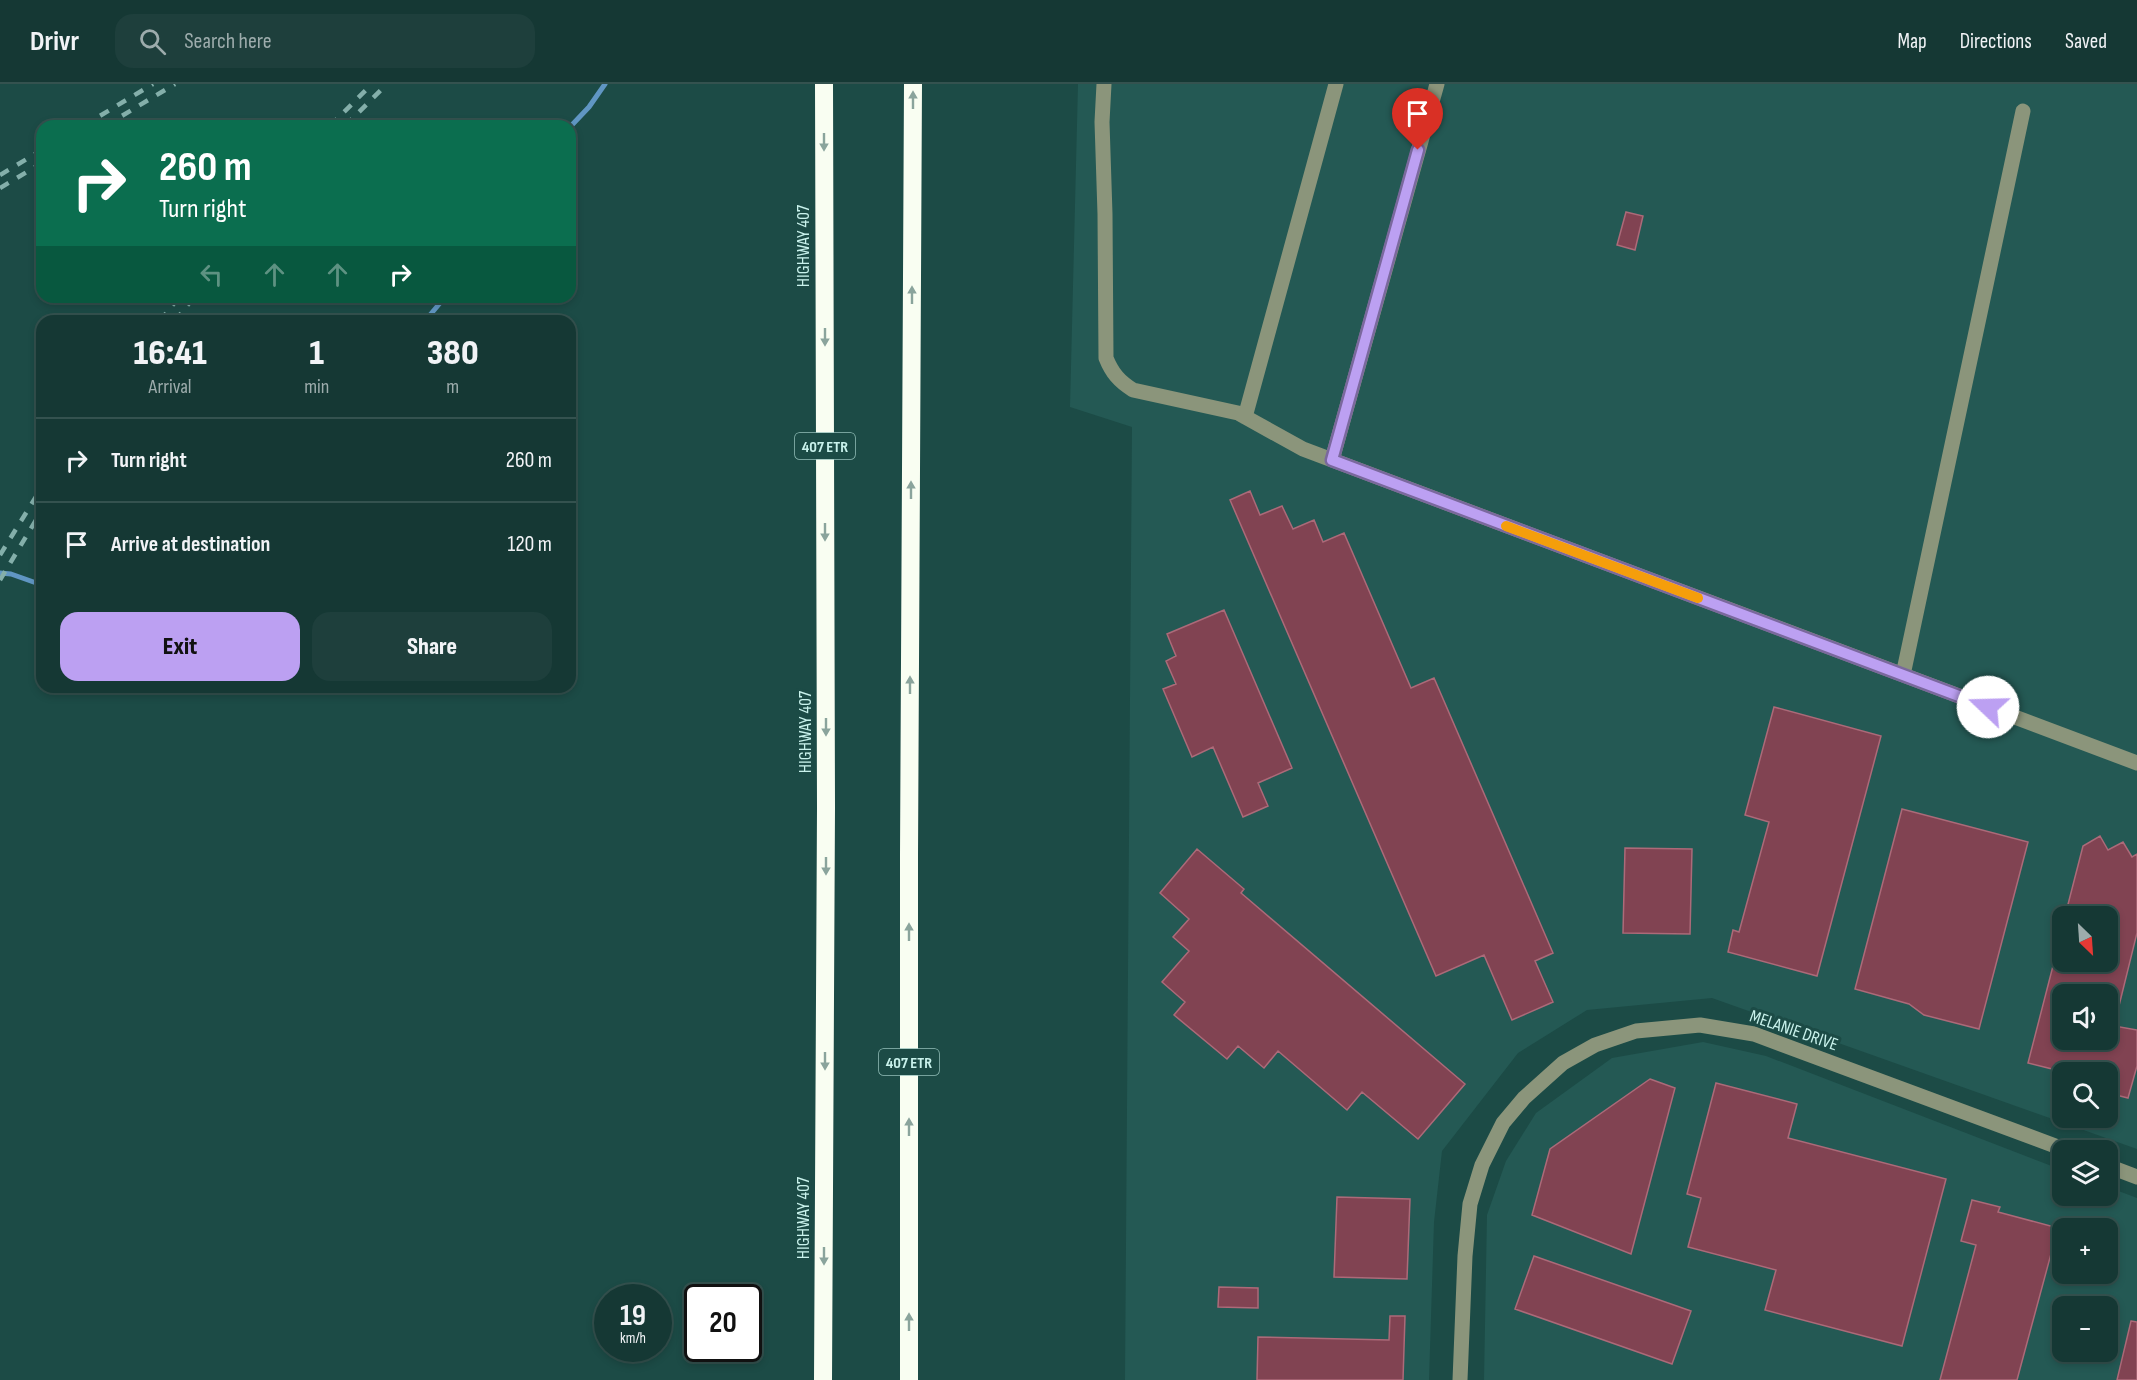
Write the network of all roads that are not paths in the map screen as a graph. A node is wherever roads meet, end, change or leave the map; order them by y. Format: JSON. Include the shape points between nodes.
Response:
{"nodes":[{"id":1,"x":824,"y":84,"type":"edge"},
{"id":2,"x":913,"y":84,"type":"edge"},
{"id":3,"x":1104,"y":84,"type":"edge"},
{"id":4,"x":1336,"y":84,"type":"edge"},
{"id":5,"x":1437,"y":84,"type":"edge"},
{"id":6,"x":2023,"y":111,"type":"dead end"},
{"id":7,"x":1245,"y":417,"type":"junction"},
{"id":8,"x":1332,"y":460,"type":"junction"},
{"id":9,"x":1903,"y":675,"type":"junction"},
{"id":10,"x":2137,"y":763,"type":"edge"},
{"id":11,"x":2052,"y":1145,"type":"edge"},
{"id":12,"x":2118,"y":1170,"type":"edge"},
{"id":13,"x":2137,"y":1177,"type":"edge"},
{"id":14,"x":823,"y":1380,"type":"edge"},
{"id":15,"x":909,"y":1380,"type":"edge"},
{"id":16,"x":1460,"y":1380,"type":"edge"}],
"edges":[{"from":1,"to":14,"type":"highway","name":"HIGHWAY 407","number":"407 ETR","one_way":true},
{"from":15,"to":2,"type":"highway","number":"407 ETR","one_way":true},
{"from":3,"to":7,"type":"street","via":[[1106,358],[1120,382],[1133,390]]},
{"from":4,"to":7,"type":"street"},
{"from":5,"to":8,"type":"street"},
{"from":6,"to":9,"type":"street"},
{"from":7,"to":8,"type":"street"},
{"from":8,"to":9,"type":"street"},
{"from":9,"to":10,"type":"street"},
{"from":11,"to":16,"type":"street","name":"MELANIE DRIVE","via":[[1754,1034],[1700,1025],[1636,1031],[1595,1045],[1563,1063],[1531,1090],[1503,1123],[1482,1166],[1470,1204]]},
{"from":12,"to":13,"type":"street"}]}
